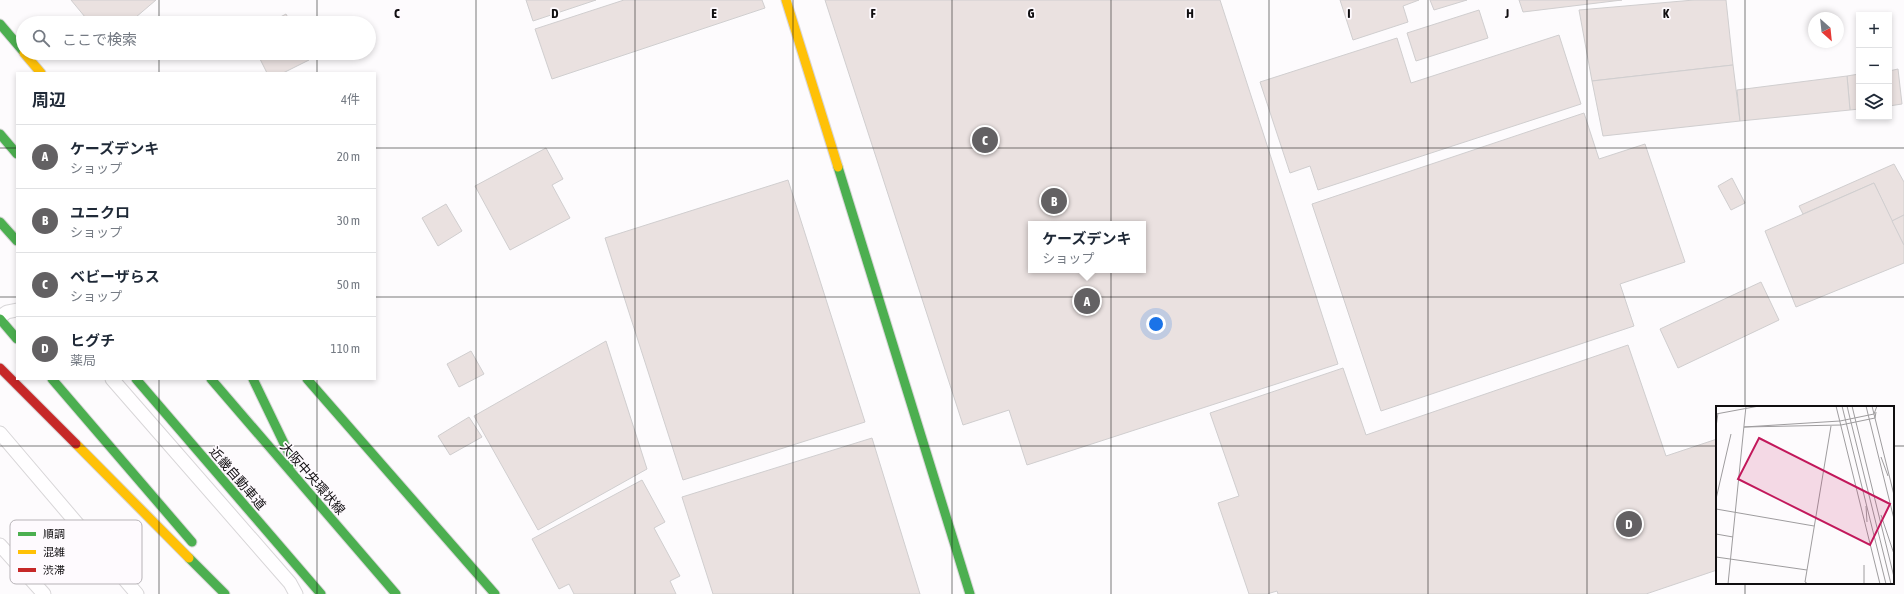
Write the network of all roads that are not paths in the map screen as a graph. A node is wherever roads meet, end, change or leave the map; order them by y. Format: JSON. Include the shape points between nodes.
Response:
{"nodes":[{"id":1,"x":786,"y":0,"type":"edge"},
{"id":2,"x":0,"y":24,"type":"edge"},
{"id":3,"x":16,"y":43,"type":"edge"},
{"id":4,"x":30,"y":60,"type":"edge"},
{"id":5,"x":40,"y":72,"type":"edge"},
{"id":6,"x":0,"y":134,"type":"edge"},
{"id":7,"x":16,"y":153,"type":"edge"},
{"id":8,"x":0,"y":222,"type":"edge"},
{"id":9,"x":16,"y":240,"type":"edge"},
{"id":10,"x":16,"y":310,"type":"edge"},
{"id":11,"x":0,"y":318,"type":"edge"},
{"id":12,"x":16,"y":337,"type":"edge"},
{"id":13,"x":0,"y":368,"type":"edge"},
{"id":14,"x":53,"y":380,"type":"edge"},
{"id":15,"x":113,"y":380,"type":"edge"},
{"id":16,"x":137,"y":380,"type":"edge"},
{"id":17,"x":212,"y":380,"type":"edge"},
{"id":18,"x":253,"y":380,"type":"edge"},
{"id":19,"x":308,"y":380,"type":"edge"},
{"id":20,"x":0,"y":433,"type":"edge"},
{"id":21,"x":307,"y":491,"type":"junction"},
{"id":22,"x":74,"y":520,"type":"edge"},
{"id":23,"x":0,"y":545,"type":"edge"},
{"id":24,"x":196,"y":546,"type":"dead end"},
{"id":25,"x":10,"y":556,"type":"edge"},
{"id":26,"x":35,"y":584,"type":"edge"},
{"id":27,"x":128,"y":584,"type":"edge"},
{"id":28,"x":228,"y":588,"type":"edge"},
{"id":29,"x":44,"y":594,"type":"edge"},
{"id":30,"x":137,"y":594,"type":"edge"},
{"id":31,"x":296,"y":594,"type":"edge"},
{"id":32,"x":321,"y":594,"type":"edge"},
{"id":33,"x":396,"y":594,"type":"edge"},
{"id":34,"x":495,"y":594,"type":"edge"},
{"id":35,"x":970,"y":594,"type":"edge"}],
"edges":[{"from":1,"to":35,"type":"main road"},
{"from":2,"to":3,"type":"main road"},
{"from":4,"to":5,"type":"main road"},
{"from":6,"to":7,"type":"main road"},
{"from":8,"to":9,"type":"main road"},
{"from":10,"to":11,"type":"lane","via":[[7,312]]},
{"from":11,"to":12,"type":"main road"},
{"from":13,"to":28,"type":"main road"},
{"from":14,"to":24,"type":"main road"},
{"from":15,"to":31,"type":"lane","via":[[290,583]]},
{"from":16,"to":32,"type":"main road","name":"近畿自動車道"},
{"from":17,"to":21,"type":"main road","name":"大阪中央環状線"},
{"from":18,"to":21,"type":"main road"},
{"from":19,"to":34,"type":"main road"},
{"from":20,"to":22,"type":"lane"},
{"from":21,"to":33,"type":"main road","name":"大阪中央環状線"},
{"from":23,"to":25,"type":"lane"},
{"from":26,"to":29,"type":"lane"},
{"from":27,"to":30,"type":"lane"}]}
